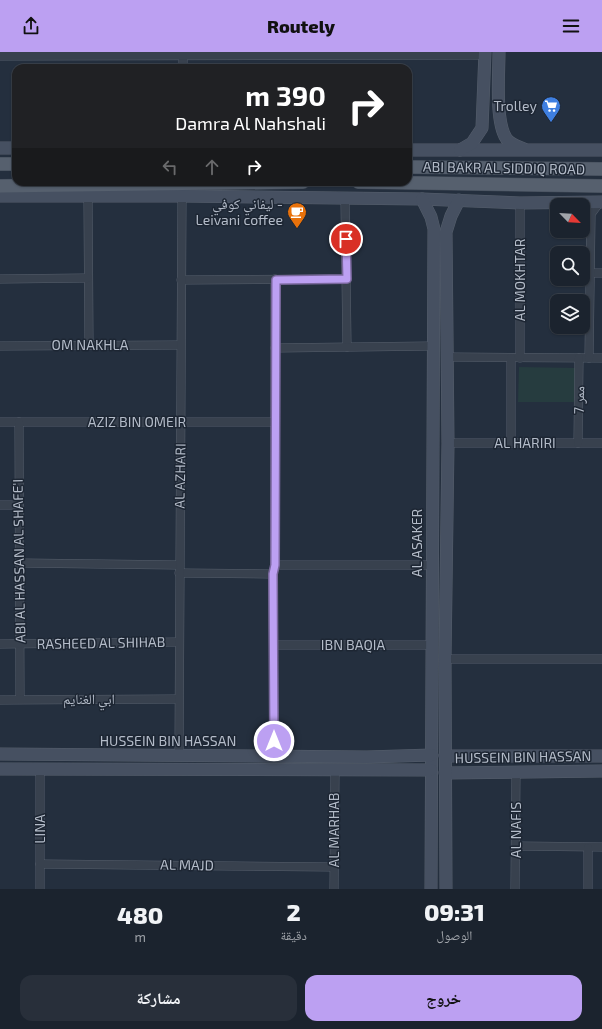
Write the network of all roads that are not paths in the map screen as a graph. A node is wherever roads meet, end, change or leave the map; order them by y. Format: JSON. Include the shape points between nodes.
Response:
{"nodes":[{"id":1,"x":499,"y":52,"type":"edge"},
{"id":2,"x":415,"y":53,"type":"edge"},
{"id":3,"x":485,"y":53,"type":"edge"},
{"id":4,"x":183,"y":54,"type":"edge"},
{"id":5,"x":0,"y":56,"type":"edge"},
{"id":6,"x":500,"y":116,"type":"junction"},
{"id":7,"x":483,"y":117,"type":"junction"},
{"id":8,"x":0,"y":148,"type":"edge"},
{"id":9,"x":12,"y":148,"type":"edge"},
{"id":10,"x":412,"y":150,"type":"edge"},
{"id":11,"x":527,"y":150,"type":"junction"},
{"id":12,"x":602,"y":150,"type":"edge"},
{"id":13,"x":457,"y":151,"type":"junction"},
{"id":14,"x":0,"y":164,"type":"edge"},
{"id":15,"x":12,"y":164,"type":"edge"},
{"id":16,"x":412,"y":167,"type":"edge"},
{"id":17,"x":602,"y":169,"type":"edge"},
{"id":18,"x":412,"y":183,"type":"edge"},
{"id":19,"x":564,"y":185,"type":"junction"},
{"id":20,"x":0,"y":186,"type":"edge"},
{"id":21,"x":12,"y":186,"type":"edge"},
{"id":22,"x":602,"y":186,"type":"edge"},
{"id":23,"x":0,"y":196,"type":"edge"},
{"id":24,"x":182,"y":196,"type":"junction"},
{"id":25,"x":88,"y":197,"type":"junction"},
{"id":26,"x":346,"y":198,"type":"junction"},
{"id":27,"x":422,"y":199,"type":"junction"},
{"id":28,"x":601,"y":199,"type":"edge"},
{"id":29,"x":459,"y":200,"type":"junction"},
{"id":30,"x":590,"y":200,"type":"edge"},
{"id":31,"x":550,"y":202,"type":"edge"},
{"id":32,"x":520,"y":203,"type":"junction"},
{"id":33,"x":591,"y":214,"type":"joint"},
{"id":34,"x":434,"y":229,"type":"junction"},
{"id":35,"x":446,"y":232,"type":"junction"},
{"id":36,"x":590,"y":273,"type":"joint"},
{"id":37,"x":602,"y":273,"type":"edge"},
{"id":38,"x":88,"y":278,"type":"junction"},
{"id":39,"x":0,"y":279,"type":"edge"},
{"id":40,"x":347,"y":279,"type":"junction"},
{"id":41,"x":181,"y":280,"type":"junction"},
{"id":42,"x":276,"y":280,"type":"junction"},
{"id":43,"x":590,"y":286,"type":"edge"},
{"id":44,"x":89,"y":345,"type":"junction"},
{"id":45,"x":180,"y":345,"type":"junction"},
{"id":46,"x":0,"y":346,"type":"edge"},
{"id":47,"x":432,"y":346,"type":"junction"},
{"id":48,"x":347,"y":347,"type":"junction"},
{"id":49,"x":275,"y":348,"type":"junction"},
{"id":50,"x":446,"y":357,"type":"junction"},
{"id":51,"x":511,"y":358,"type":"junction"},
{"id":52,"x":520,"y":358,"type":"junction"},
{"id":53,"x":579,"y":358,"type":"junction"},
{"id":54,"x":589,"y":358,"type":"junction"},
{"id":55,"x":602,"y":358,"type":"edge"},
{"id":56,"x":447,"y":397,"type":"junction"},
{"id":57,"x":432,"y":398,"type":"junction"},
{"id":58,"x":0,"y":422,"type":"edge"},
{"id":59,"x":19,"y":422,"type":"junction"},
{"id":60,"x":181,"y":422,"type":"junction"},
{"id":61,"x":275,"y":422,"type":"junction"},
{"id":62,"x":448,"y":443,"type":"junction"},
{"id":63,"x":511,"y":443,"type":"junction"},
{"id":64,"x":578,"y":443,"type":"junction"},
{"id":65,"x":602,"y":443,"type":"edge"},
{"id":66,"x":0,"y":505,"type":"edge"},
{"id":67,"x":19,"y":505,"type":"junction"},
{"id":68,"x":20,"y":564,"type":"junction"},
{"id":69,"x":432,"y":564,"type":"junction"},
{"id":70,"x":275,"y":565,"type":"junction"},
{"id":71,"x":179,"y":569,"type":"junction"},
{"id":72,"x":273,"y":574,"type":"junction"},
{"id":73,"x":178,"y":642,"type":"junction"},
{"id":74,"x":0,"y":644,"type":"edge"},
{"id":75,"x":20,"y":644,"type":"junction"},
{"id":76,"x":274,"y":645,"type":"junction"},
{"id":77,"x":431,"y":645,"type":"junction"},
{"id":78,"x":602,"y":658,"type":"edge"},
{"id":79,"x":445,"y":659,"type":"junction"},
{"id":80,"x":20,"y":699,"type":"junction"},
{"id":81,"x":178,"y":699,"type":"junction"},
{"id":82,"x":0,"y":700,"type":"edge"},
{"id":83,"x":0,"y":754,"type":"edge"},
{"id":84,"x":432,"y":755,"type":"junction"},
{"id":85,"x":180,"y":756,"type":"junction"},
{"id":86,"x":404,"y":756,"type":"junction"},
{"id":87,"x":445,"y":756,"type":"junction"},
{"id":88,"x":602,"y":756,"type":"edge"},
{"id":89,"x":274,"y":757,"type":"junction"},
{"id":90,"x":367,"y":757,"type":"junction"},
{"id":91,"x":0,"y":769,"type":"edge"},
{"id":92,"x":40,"y":770,"type":"junction"},
{"id":93,"x":404,"y":770,"type":"junction"},
{"id":94,"x":431,"y":770,"type":"junction"},
{"id":95,"x":182,"y":771,"type":"junction"},
{"id":96,"x":335,"y":771,"type":"junction"},
{"id":97,"x":367,"y":771,"type":"junction"},
{"id":98,"x":516,"y":771,"type":"junction"},
{"id":99,"x":602,"y":771,"type":"edge"},
{"id":100,"x":445,"y":773,"type":"junction"},
{"id":101,"x":516,"y":846,"type":"junction"},
{"id":102,"x":602,"y":847,"type":"edge"},
{"id":103,"x":588,"y":848,"type":"junction"},
{"id":104,"x":40,"y":864,"type":"junction"},
{"id":105,"x":334,"y":867,"type":"junction"},
{"id":106,"x":40,"y":889,"type":"edge"},
{"id":107,"x":334,"y":889,"type":"edge"},
{"id":108,"x":431,"y":889,"type":"edge"},
{"id":109,"x":446,"y":889,"type":"edge"},
{"id":110,"x":515,"y":889,"type":"edge"},
{"id":111,"x":588,"y":889,"type":"edge"}],
"edges":[{"from":1,"to":6,"type":"street"},
{"from":2,"to":3,"type":"street"},
{"from":2,"to":4,"type":"street"},
{"from":3,"to":7,"type":"street"},
{"from":4,"to":5,"type":"street"},
{"from":6,"to":7,"type":"street","via":[[496,121],[490,122]]},
{"from":6,"to":11,"type":"street","via":[[505,138]]},
{"from":7,"to":13,"type":"street","via":[[482,128],[476,139],[468,147]]},
{"from":8,"to":9,"type":"street"},
{"from":10,"to":13,"type":"street"},
{"from":11,"to":12,"type":"street"},
{"from":11,"to":13,"type":"street"},
{"from":14,"to":15,"type":"main road"},
{"from":16,"to":17,"type":"main road","name":"ABI BAKR AL SIDDIQ ROAD"},
{"from":18,"to":19,"type":"main road","name":"ABI BAKR AL SIDDIQ ROAD"},
{"from":19,"to":22,"type":"main road","name":"ABI BAKR AL SIDDIQ ROAD"},
{"from":19,"to":28,"type":"main road","via":[[575,192]]},
{"from":20,"to":21,"type":"main road"},
{"from":23,"to":25,"type":"street"},
{"from":24,"to":25,"type":"street"},
{"from":24,"to":26,"type":"street"},
{"from":24,"to":41,"type":"street","name":"AL AZHARI"},
{"from":25,"to":38,"type":"street"},
{"from":26,"to":27,"type":"street"},
{"from":26,"to":40,"type":"street"},
{"from":27,"to":29,"type":"street"},
{"from":27,"to":34,"type":"street","name":"AL ASAKER","via":[[432,217]]},
{"from":28,"to":30,"type":"street"},
{"from":28,"to":33,"type":"street"},
{"from":29,"to":32,"type":"street"},
{"from":29,"to":35,"type":"street","name":"AL ASAKER"},
{"from":31,"to":32,"type":"street"},
{"from":32,"to":52,"type":"street","name":"AL MOKHTAR"},
{"from":33,"to":36,"type":"street"},
{"from":34,"to":35,"type":"street","via":[[439,224],[445,226]]},
{"from":34,"to":47,"type":"street","name":"AL ASAKER"},
{"from":35,"to":50,"type":"street","name":"AL ASAKER"},
{"from":36,"to":37,"type":"street"},
{"from":38,"to":39,"type":"street"},
{"from":38,"to":44,"type":"street"},
{"from":40,"to":42,"type":"street"},
{"from":40,"to":48,"type":"street"},
{"from":41,"to":42,"type":"street"},
{"from":41,"to":45,"type":"street","name":"AL AZHARI"},
{"from":42,"to":49,"type":"street"},
{"from":43,"to":54,"type":"street"},
{"from":44,"to":45,"type":"street","name":"OM NAKHLA"},
{"from":44,"to":46,"type":"street","name":"OM NAKHLA"},
{"from":45,"to":60,"type":"street","name":"AL AZHARI"},
{"from":47,"to":48,"type":"street"},
{"from":47,"to":57,"type":"street","name":"AL ASAKER"},
{"from":48,"to":49,"type":"street"},
{"from":49,"to":61,"type":"street"},
{"from":50,"to":51,"type":"street"},
{"from":50,"to":56,"type":"street","name":"AL ASAKER"},
{"from":51,"to":52,"type":"street"},
{"from":51,"to":63,"type":"street"},
{"from":52,"to":53,"type":"street"},
{"from":53,"to":54,"type":"street"},
{"from":53,"to":64,"type":"street","name":"ممر 7"},
{"from":54,"to":55,"type":"street"},
{"from":56,"to":57,"type":"street"},
{"from":56,"to":62,"type":"street","name":"AL ASAKER"},
{"from":57,"to":69,"type":"street","name":"AL ASAKER"},
{"from":58,"to":59,"type":"street","name":"AZIZ BIN OMEIR"},
{"from":59,"to":60,"type":"street","name":"AZIZ BIN OMEIR"},
{"from":59,"to":67,"type":"street","name":"ABI AL HASSAN AL SHAFE'I"},
{"from":60,"to":61,"type":"street","name":"AZIZ BIN OMEIR"},
{"from":60,"to":71,"type":"street","name":"AL AZHARI"},
{"from":61,"to":70,"type":"street"},
{"from":62,"to":63,"type":"street","name":"AL HARIRI"},
{"from":62,"to":79,"type":"street","name":"AL ASAKER"},
{"from":63,"to":64,"type":"street","name":"AL HARIRI"},
{"from":64,"to":65,"type":"street","name":"AL HARIRI"},
{"from":66,"to":67,"type":"street"},
{"from":67,"to":68,"type":"street","name":"ABI AL HASSAN AL SHAFE'I"},
{"from":68,"to":71,"type":"street"},
{"from":68,"to":75,"type":"street","name":"ABI AL HASSAN AL SHAFE'I"},
{"from":69,"to":70,"type":"street"},
{"from":69,"to":77,"type":"street","name":"AL ASAKER"},
{"from":70,"to":72,"type":"street"},
{"from":71,"to":72,"type":"street"},
{"from":71,"to":73,"type":"street","name":"AL AZHARI"},
{"from":72,"to":76,"type":"street"},
{"from":73,"to":75,"type":"street","name":"RASHEED AL SHIHAB"},
{"from":73,"to":81,"type":"street","name":"AL AZHARI"},
{"from":74,"to":75,"type":"street","name":"RASHEED AL SHIHAB"},
{"from":75,"to":80,"type":"street","name":"ABI AL HASSAN AL SHAFE'I"},
{"from":76,"to":77,"type":"street","name":"IBN BAQIA"},
{"from":76,"to":89,"type":"street"},
{"from":77,"to":84,"type":"street","name":"AL ASAKER"},
{"from":78,"to":79,"type":"street"},
{"from":79,"to":87,"type":"street","name":"AL ASAKER"},
{"from":80,"to":81,"type":"street","name":"ابي الغنايم"},
{"from":80,"to":82,"type":"street","name":"ابي الغنايم"},
{"from":81,"to":85,"type":"street","name":"AL AZHARI"},
{"from":83,"to":85,"type":"street","name":"HUSSEIN BIN HASSAN"},
{"from":84,"to":86,"type":"street","name":"HUSSEIN BIN HASSAN"},
{"from":84,"to":94,"type":"street","name":"AL ASAKER"},
{"from":85,"to":89,"type":"street","name":"HUSSEIN BIN HASSAN"},
{"from":85,"to":95,"type":"street"},
{"from":86,"to":90,"type":"street","name":"HUSSEIN BIN HASSAN"},
{"from":86,"to":93,"type":"street","via":[[413,760],[412,766]]},
{"from":87,"to":88,"type":"street","name":"HUSSEIN BIN HASSAN"},
{"from":87,"to":100,"type":"street","name":"AL ASAKER"},
{"from":89,"to":90,"type":"street","name":"HUSSEIN BIN HASSAN"},
{"from":90,"to":97,"type":"street"},
{"from":91,"to":92,"type":"street","name":"HUSSEIN BIN HASSAN"},
{"from":92,"to":95,"type":"street","name":"HUSSEIN BIN HASSAN"},
{"from":92,"to":104,"type":"street","name":"LINA"},
{"from":93,"to":94,"type":"street","name":"HUSSEIN BIN HASSAN"},
{"from":93,"to":97,"type":"street","name":"HUSSEIN BIN HASSAN"},
{"from":94,"to":108,"type":"street","name":"AL ASAKER"},
{"from":95,"to":96,"type":"street","name":"HUSSEIN BIN HASSAN"},
{"from":96,"to":97,"type":"street","name":"HUSSEIN BIN HASSAN"},
{"from":96,"to":105,"type":"street","name":"AL MARHAB"},
{"from":98,"to":99,"type":"street","name":"HUSSEIN BIN HASSAN"},
{"from":98,"to":100,"type":"street","name":"HUSSEIN BIN HASSAN"},
{"from":98,"to":101,"type":"street","name":"AL NAFIS"},
{"from":100,"to":109,"type":"street","name":"AL ASAKER"},
{"from":101,"to":103,"type":"street"},
{"from":101,"to":110,"type":"street","name":"AL NAFIS"},
{"from":102,"to":103,"type":"street"},
{"from":103,"to":111,"type":"street"},
{"from":104,"to":105,"type":"street","name":"AL MAJD"},
{"from":104,"to":106,"type":"street","name":"LINA"},
{"from":105,"to":107,"type":"street","name":"AL MARHAB"}]}
